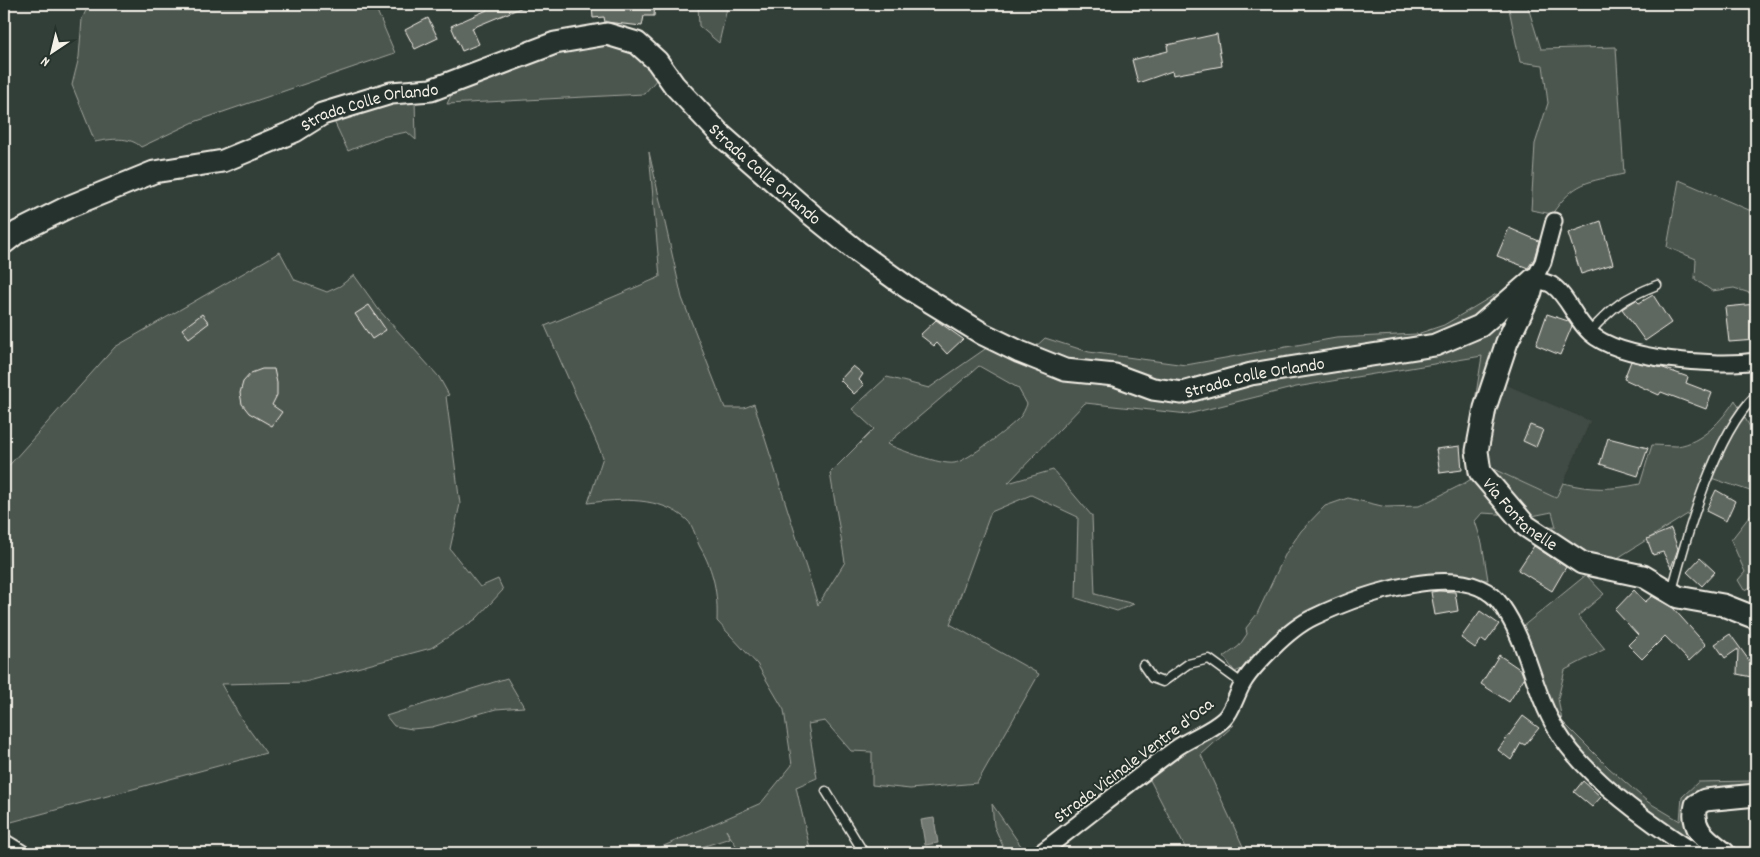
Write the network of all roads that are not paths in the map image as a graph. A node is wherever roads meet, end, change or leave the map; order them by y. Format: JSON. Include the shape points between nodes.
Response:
{"nodes":[{"id":1,"x":1554,"y":221,"type":"dead end"},
{"id":2,"x":4,"y":243,"type":"edge"},
{"id":3,"x":1534,"y":279,"type":"junction"},
{"id":4,"x":1657,"y":285,"type":"dead end"},
{"id":5,"x":1589,"y":333,"type":"junction"},
{"id":6,"x":1756,"y":361,"type":"edge"},
{"id":7,"x":1756,"y":395,"type":"edge"},
{"id":8,"x":1671,"y":593,"type":"junction"},
{"id":9,"x":1756,"y":618,"type":"edge"},
{"id":10,"x":1143,"y":665,"type":"dead end"},
{"id":11,"x":1243,"y":684,"type":"junction"},
{"id":12,"x":826,"y":791,"type":"dead end"},
{"id":13,"x":1756,"y":795,"type":"edge"},
{"id":14,"x":4,"y":842,"type":"edge"},
{"id":15,"x":22,"y":853,"type":"edge"},
{"id":16,"x":864,"y":853,"type":"edge"},
{"id":17,"x":1040,"y":853,"type":"edge"},
{"id":18,"x":1696,"y":853,"type":"edge"},
{"id":19,"x":1724,"y":853,"type":"edge"}],
"edges":[{"from":1,"to":3,"type":"street","name":"Via Fontanelle","via":[[1543,262]]},
{"from":2,"to":3,"type":"street","name":"Strada Colle Orlando","via":[[18,232],[68,208],[154,172],[223,161],[295,131],[322,114],[391,93],[431,90],[555,43],[607,34],[637,43],[722,136],[858,252],[908,288],[983,334],[1065,370],[1115,374],[1153,389],[1182,393],[1252,374],[1435,345],[1480,326]]},
{"from":3,"to":5,"type":"street","via":[[1552,285]]},
{"from":3,"to":8,"type":"street","name":"Via Fontanelle","via":[[1507,342],[1485,408],[1477,451],[1480,472],[1526,526],[1572,558],[1591,566],[1643,576]]},
{"from":4,"to":5,"type":"lane","via":[[1628,297],[1609,310]]},
{"from":5,"to":6,"type":"street","via":[[1599,340],[1660,358],[1699,364]]},
{"from":7,"to":8,"type":"lane","via":[[1718,454],[1689,529]]},
{"from":8,"to":9,"type":"street","name":"Via Fontanelle","via":[[1692,601],[1723,605]]},
{"from":10,"to":11,"type":"lane","via":[[1152,678],[1162,682],[1188,664],[1209,658]]},
{"from":11,"to":17,"type":"street","name":"Strada Vicinale Ventre d'Oca","via":[[1226,718],[1175,749]]},
{"from":11,"to":18,"type":"street","name":"Strada Vicinale Ventre d'Oca","via":[[1272,649],[1314,617],[1364,598],[1423,582],[1480,586],[1501,604],[1513,625],[1556,729],[1571,750],[1609,790]]},
{"from":12,"to":16,"type":"lane"},
{"from":13,"to":19,"type":"street","via":[[1705,800],[1696,805],[1693,816],[1696,828]]},
{"from":14,"to":15,"type":"street"}]}
